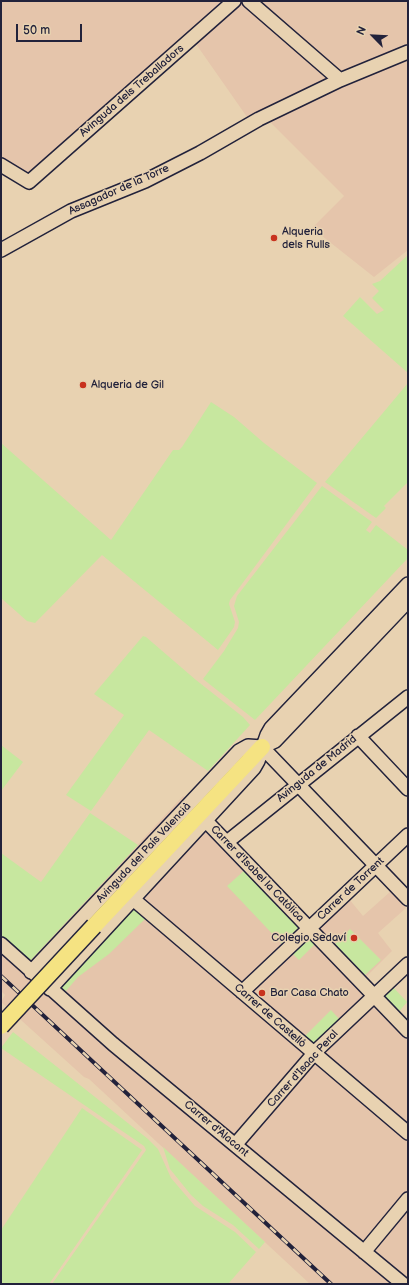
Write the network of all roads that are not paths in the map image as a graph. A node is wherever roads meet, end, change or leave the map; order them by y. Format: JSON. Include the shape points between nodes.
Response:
{"nodes":[{"id":1,"x":234,"y":1,"type":"edge"},
{"id":2,"x":248,"y":1,"type":"edge"},
{"id":3,"x":408,"y":52,"type":"edge"},
{"id":4,"x":340,"y":80,"type":"junction"},
{"id":5,"x":1,"y":165,"type":"edge"},
{"id":6,"x":1,"y":250,"type":"edge"},
{"id":7,"x":408,"y":584,"type":"edge"},
{"id":8,"x":408,"y":601,"type":"edge"},
{"id":9,"x":408,"y":696,"type":"edge"},
{"id":10,"x":358,"y":736,"type":"junction"},
{"id":11,"x":262,"y":747,"type":"junction"},
{"id":12,"x":298,"y":784,"type":"junction"},
{"id":13,"x":408,"y":789,"type":"edge"},
{"id":14,"x":206,"y":821,"type":"junction"},
{"id":15,"x":408,"y":835,"type":"edge"},
{"id":16,"x":227,"y":842,"type":"junction"},
{"id":17,"x":376,"y":866,"type":"junction"},
{"id":18,"x":133,"y":899,"type":"junction"},
{"id":19,"x":408,"y":899,"type":"edge"},
{"id":20,"x":309,"y":928,"type":"junction"},
{"id":21,"x":1,"y":944,"type":"edge"},
{"id":22,"x":408,"y":964,"type":"edge"},
{"id":23,"x":31,"y":972,"type":"junction"},
{"id":24,"x":50,"y":988,"type":"junction"},
{"id":25,"x":242,"y":992,"type":"junction"},
{"id":26,"x":374,"y":996,"type":"junction"},
{"id":27,"x":1,"y":1026,"type":"edge"},
{"id":28,"x":408,"y":1032,"type":"edge"},
{"id":29,"x":314,"y":1054,"type":"junction"},
{"id":30,"x":408,"y":1133,"type":"edge"},
{"id":31,"x":236,"y":1145,"type":"junction"},
{"id":32,"x":408,"y":1199,"type":"edge"},
{"id":33,"x":364,"y":1252,"type":"junction"},
{"id":34,"x":403,"y":1284,"type":"edge"}],
"edges":[{"from":1,"to":5,"type":"street","name":"Avinguda dels Treballadors","via":[[29,182]]},
{"from":2,"to":4,"type":"street"},
{"from":3,"to":4,"type":"street","name":"Assagador de la Torre"},
{"from":4,"to":6,"type":"street","name":"Assagador de la Torre","via":[[259,119],[152,178],[71,210]]},
{"from":7,"to":11,"type":"street","via":[[271,728]]},
{"from":8,"to":11,"type":"street","name":"Avinguda del País Valencià","via":[[278,738]]},
{"from":9,"to":10,"type":"street","name":"Avinguda de Madrid"},
{"from":10,"to":12,"type":"street","name":"Avinguda de Madrid"},
{"from":10,"to":13,"type":"street"},
{"from":11,"to":12,"type":"street"},
{"from":11,"to":14,"type":"street","via":[[254,768]]},
{"from":11,"to":23,"type":"street","name":"Avinguda del País Valencià","via":[[248,746],[240,751]]},
{"from":11,"to":27,"type":"main road","bridge":true},
{"from":12,"to":16,"type":"street","name":"Avinguda de Madrid"},
{"from":12,"to":17,"type":"street"},
{"from":14,"to":16,"type":"street","name":"Carrer d'Isabel la Catòlica"},
{"from":14,"to":18,"type":"street"},
{"from":15,"to":17,"type":"street","name":"Carrer de Torrent"},
{"from":16,"to":20,"type":"street","name":"Carrer d'Isabel la Catòlica"},
{"from":17,"to":19,"type":"street"},
{"from":17,"to":20,"type":"street","name":"Carrer de Torrent"},
{"from":18,"to":24,"type":"street"},
{"from":18,"to":25,"type":"street","name":"Carrer de Castelló"},
{"from":20,"to":25,"type":"street","name":"Carrer de Torrent"},
{"from":20,"to":26,"type":"street","name":"Carrer d'Isabel la Catòlica"},
{"from":21,"to":23,"type":"street","name":"Carrer d'Alacant"},
{"from":22,"to":26,"type":"street","name":"Carrer d'Isaac Peral"},
{"from":23,"to":24,"type":"street","name":"Carrer d'Alacant"},
{"from":24,"to":31,"type":"street","name":"Carrer d'Alacant","via":[[113,1044]]},
{"from":25,"to":29,"type":"street","name":"Carrer de Castelló"},
{"from":26,"to":28,"type":"street","name":"Carrer d'Isabel la Catòlica"},
{"from":26,"to":29,"type":"street","name":"Carrer d'Isaac Peral"},
{"from":29,"to":30,"type":"street","name":"Carrer de Castelló"},
{"from":29,"to":31,"type":"street","name":"Carrer d'Isaac Peral"},
{"from":31,"to":33,"type":"street","name":"Carrer d'Alacant"},
{"from":32,"to":33,"type":"street"},
{"from":33,"to":34,"type":"street","name":"Carrer d'Alacant"}]}
